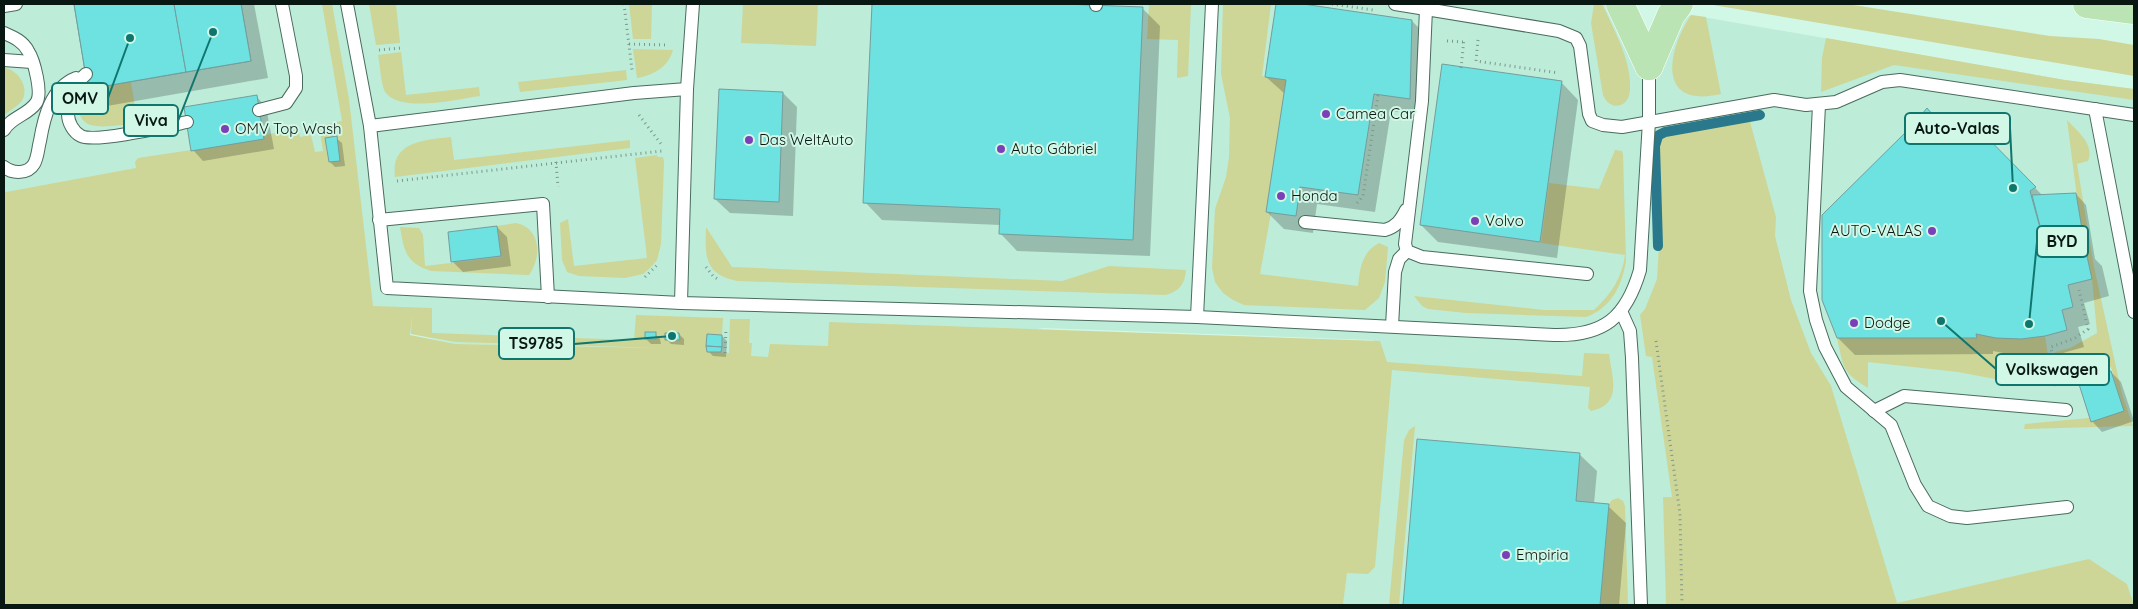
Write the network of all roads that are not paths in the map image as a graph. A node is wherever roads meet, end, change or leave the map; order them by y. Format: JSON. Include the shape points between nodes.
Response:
{"nodes":[{"id":1,"x":16,"y":4,"type":"edge"},
{"id":2,"x":282,"y":4,"type":"edge"},
{"id":3,"x":347,"y":4,"type":"edge"},
{"id":4,"x":692,"y":4,"type":"edge"},
{"id":5,"x":1212,"y":4,"type":"edge"},
{"id":6,"x":1395,"y":4,"type":"edge"},
{"id":7,"x":1620,"y":4,"type":"edge"},
{"id":8,"x":1679,"y":4,"type":"edge"},
{"id":9,"x":2086,"y":4,"type":"edge"},
{"id":10,"x":4,"y":6,"type":"edge"},
{"id":11,"x":1426,"y":9,"type":"junction"},
{"id":12,"x":2134,"y":10,"type":"edge"},
{"id":13,"x":4,"y":33,"type":"edge"},
{"id":14,"x":4,"y":60,"type":"edge"},
{"id":15,"x":32,"y":62,"type":"junction"},
{"id":16,"x":1650,"y":66,"type":"junction"},
{"id":17,"x":688,"y":89,"type":"junction"},
{"id":18,"x":1819,"y":105,"type":"junction"},
{"id":19,"x":2095,"y":109,"type":"junction"},
{"id":20,"x":259,"y":110,"type":"dead end"},
{"id":21,"x":2134,"y":115,"type":"edge"},
{"id":22,"x":1649,"y":121,"type":"junction"},
{"id":23,"x":187,"y":122,"type":"dead end"},
{"id":24,"x":370,"y":126,"type":"junction"},
{"id":25,"x":4,"y":130,"type":"edge"},
{"id":26,"x":4,"y":167,"type":"edge"},
{"id":27,"x":1408,"y":208,"type":"junction"},
{"id":28,"x":379,"y":220,"type":"junction"},
{"id":29,"x":1305,"y":222,"type":"dead end"},
{"id":30,"x":1407,"y":251,"type":"junction"},
{"id":31,"x":1587,"y":274,"type":"dead end"},
{"id":32,"x":548,"y":297,"type":"junction"},
{"id":33,"x":681,"y":303,"type":"junction"},
{"id":34,"x":1621,"y":311,"type":"junction"},
{"id":35,"x":2134,"y":312,"type":"edge"},
{"id":36,"x":1197,"y":317,"type":"junction"},
{"id":37,"x":1392,"y":326,"type":"junction"},
{"id":38,"x":2066,"y":410,"type":"dead end"},
{"id":39,"x":1874,"y":411,"type":"junction"},
{"id":40,"x":2067,"y":507,"type":"dead end"},
{"id":41,"x":1641,"y":605,"type":"edge"}],
"edges":[{"from":1,"to":10,"type":"lane"},
{"from":2,"to":20,"type":"lane","via":[[296,88],[286,103]]},
{"from":3,"to":24,"type":"lane"},
{"from":4,"to":17,"type":"lane"},
{"from":5,"to":36,"type":"lane"},
{"from":6,"to":11,"type":"lane"},
{"from":7,"to":16,"type":"highway"},
{"from":8,"to":16,"type":"highway"},
{"from":9,"to":12,"type":"highway"},
{"from":11,"to":22,"type":"lane","via":[[1569,34],[1580,46],[1592,121],[1622,127]]},
{"from":11,"to":27,"type":"lane","via":[[1422,101]]},
{"from":13,"to":15,"type":"lane","via":[[18,39]]},
{"from":14,"to":15,"type":"lane"},
{"from":15,"to":25,"type":"lane","via":[[39,96],[37,103],[7,124]]},
{"from":16,"to":22,"type":"lane"},
{"from":17,"to":24,"type":"lane"},
{"from":17,"to":33,"type":"lane"},
{"from":18,"to":19,"type":"lane","via":[[1836,102],[1882,82],[1900,80]]},
{"from":18,"to":22,"type":"lane","via":[[1774,100]]},
{"from":18,"to":39,"type":"lane","via":[[1810,291],[1825,347],[1846,386]]},
{"from":19,"to":21,"type":"lane"},
{"from":19,"to":35,"type":"lane"},
{"from":22,"to":34,"type":"lane","via":[[1640,270],[1635,288]]},
{"from":23,"to":26,"type":"lane","via":[[91,138],[81,136],[72,128],[68,106],[71,91],[86,74],[68,81],[51,101],[34,165],[21,172]]},
{"from":24,"to":28,"type":"lane"},
{"from":27,"to":29,"type":"lane","via":[[1400,221],[1385,230]]},
{"from":27,"to":30,"type":"lane"},
{"from":28,"to":32,"type":"lane","via":[[387,288]]},
{"from":28,"to":32,"type":"lane","via":[[542,204]]},
{"from":30,"to":31,"type":"lane","via":[[1422,257]]},
{"from":30,"to":37,"type":"lane","via":[[1399,259],[1395,272]]},
{"from":32,"to":33,"type":"lane"},
{"from":33,"to":36,"type":"lane"},
{"from":34,"to":37,"type":"lane","via":[[1598,330],[1569,335]]},
{"from":34,"to":41,"type":"lane","via":[[1630,331],[1632,358]]},
{"from":36,"to":37,"type":"lane"},
{"from":38,"to":39,"type":"lane","via":[[1904,396]]},
{"from":39,"to":40,"type":"lane","via":[[1891,425],[1914,485],[1928,506],[1950,516],[1967,518]]}]}
